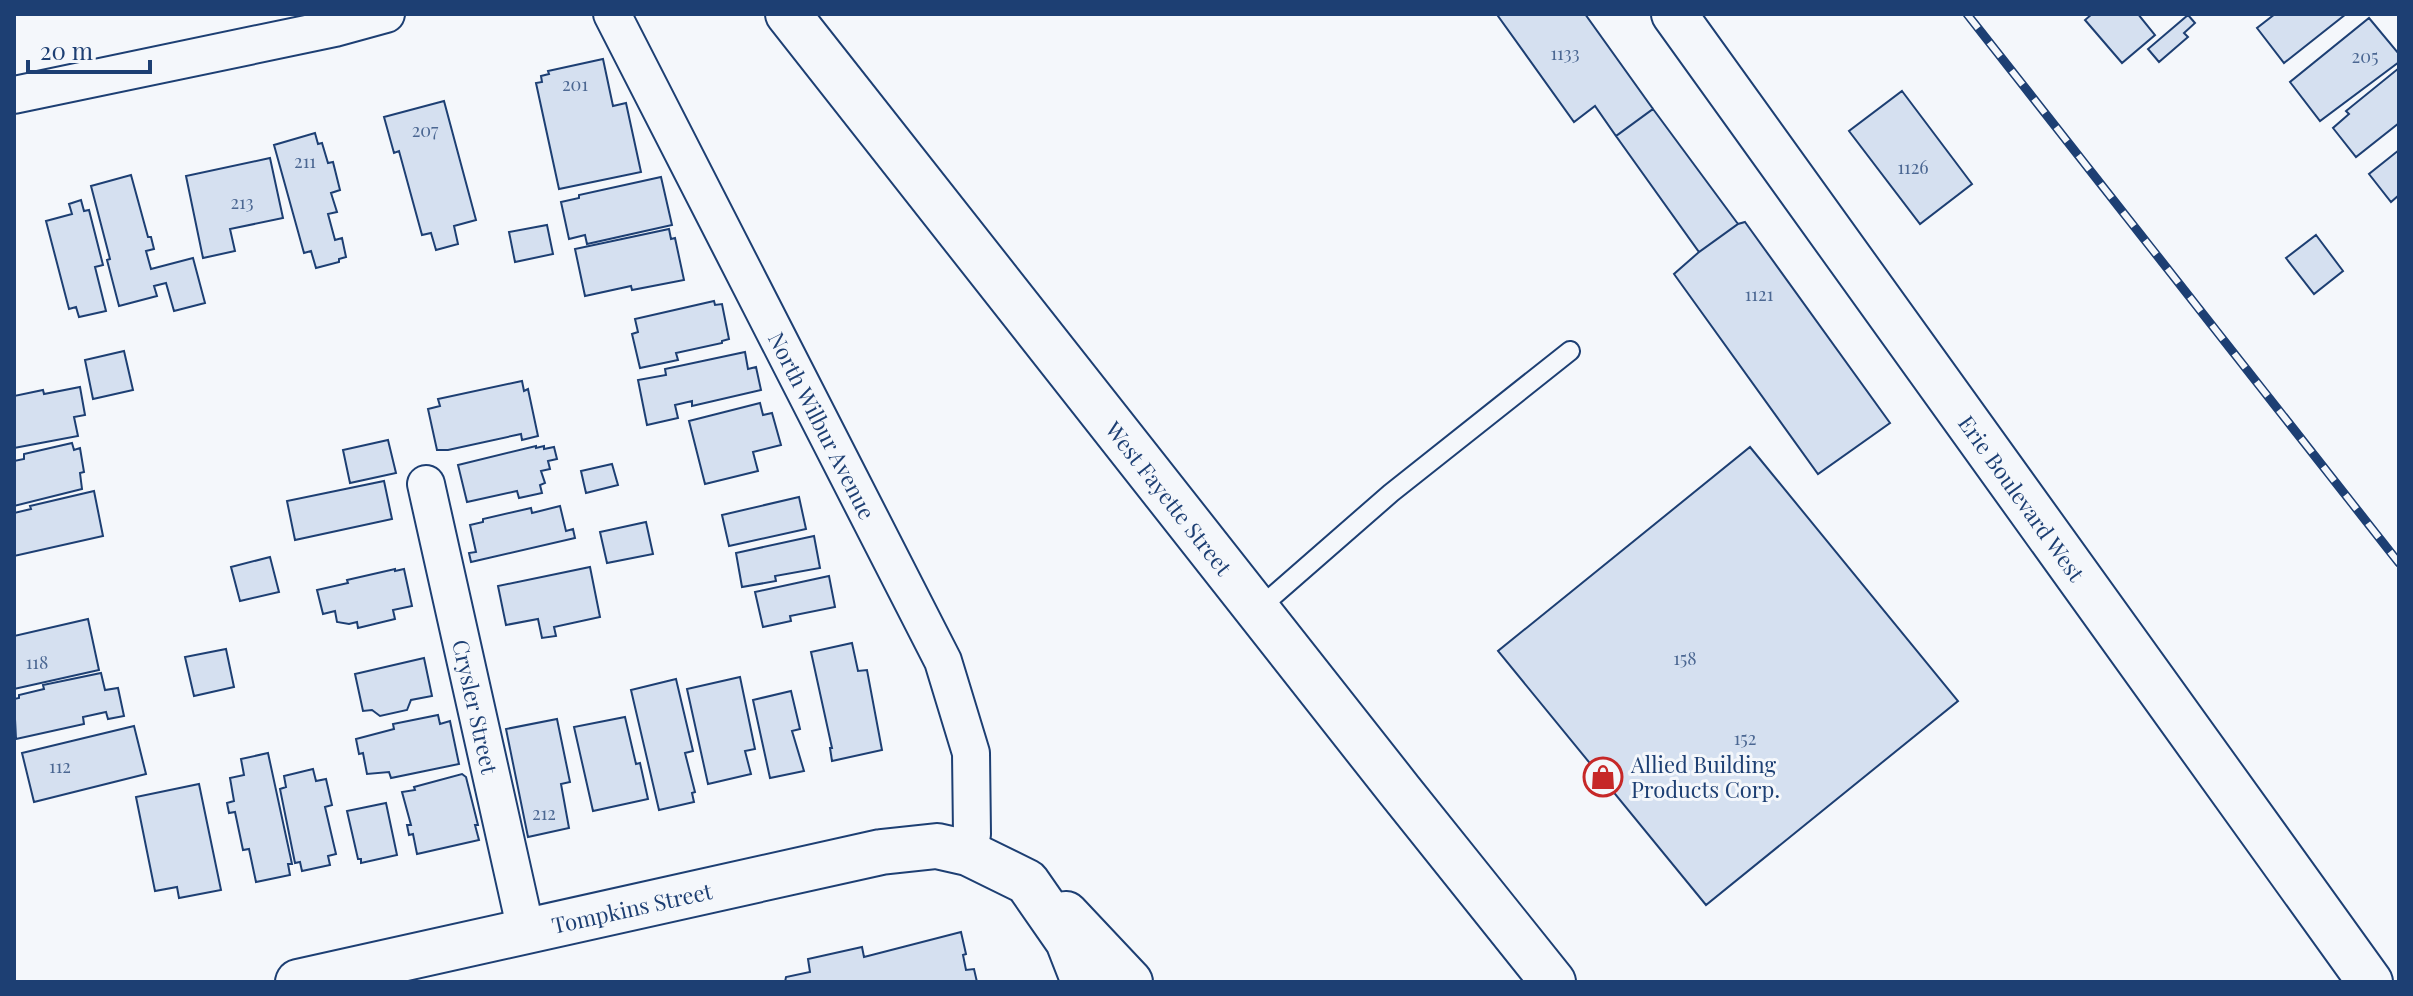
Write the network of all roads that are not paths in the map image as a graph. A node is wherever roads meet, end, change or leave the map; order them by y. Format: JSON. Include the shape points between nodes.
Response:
{"nodes":[{"id":1,"x":386,"y":14,"type":"edge"},
{"id":2,"x":612,"y":14,"type":"edge"},
{"id":3,"x":788,"y":14,"type":"edge"},
{"id":4,"x":1674,"y":14,"type":"edge"},
{"id":5,"x":14,"y":95,"type":"edge"},
{"id":6,"x":1570,"y":351,"type":"dead end"},
{"id":7,"x":426,"y":484,"type":"dead end"},
{"id":8,"x":1257,"y":610,"type":"junction"},
{"id":9,"x":968,"y":853,"type":"junction"},
{"id":10,"x":1036,"y":892,"type":"junction"},
{"id":11,"x":526,"y":931,"type":"junction"},
{"id":12,"x":298,"y":982,"type":"edge"},
{"id":13,"x":1084,"y":982,"type":"edge"},
{"id":14,"x":1130,"y":982,"type":"edge"},
{"id":15,"x":1553,"y":982,"type":"edge"},
{"id":16,"x":2370,"y":982,"type":"edge"}],
"edges":[{"from":1,"to":5,"type":"street"},
{"from":2,"to":9,"type":"street","name":"North Wilbur Avenue","via":[[943,661],[971,753]]},
{"from":3,"to":8,"type":"street","name":"West Fayette Street"},
{"from":4,"to":16,"type":"street","name":"Erie Boulevard West"},
{"from":6,"to":8,"type":"lane","via":[[1391,493]]},
{"from":7,"to":11,"type":"street","name":"Crysler Street"},
{"from":8,"to":15,"type":"street","name":"West Fayette Street"},
{"from":9,"to":10,"type":"street","name":"Tompkins Street","via":[[1027,882]]},
{"from":9,"to":11,"type":"street","name":"Tompkins Street","via":[[937,846],[881,852]]},
{"from":10,"to":13,"type":"street","via":[[1068,941]]},
{"from":10,"to":14,"type":"street","via":[[1066,914]]},
{"from":11,"to":12,"type":"street","name":"Tompkins Street"}]}
